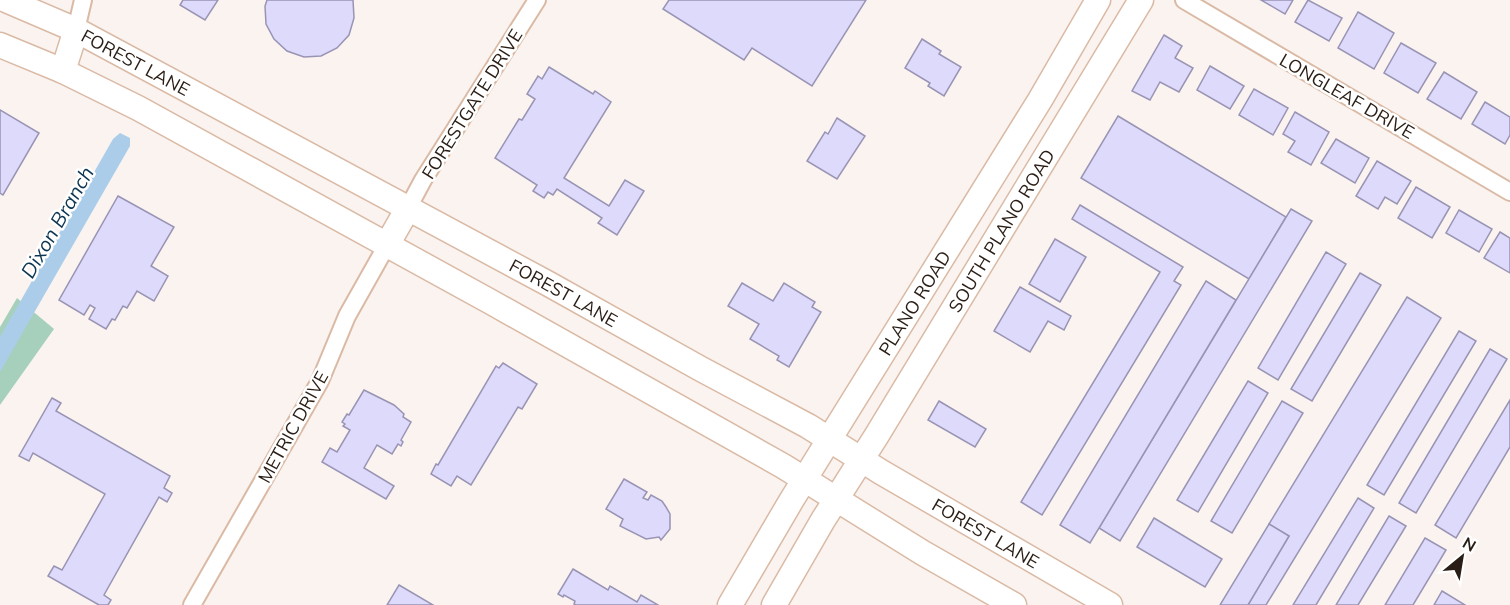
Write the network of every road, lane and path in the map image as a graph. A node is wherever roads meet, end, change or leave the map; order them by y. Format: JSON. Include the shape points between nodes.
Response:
{"nodes":[{"id":1,"x":6,"y":0,"type":"edge"},
{"id":2,"x":82,"y":0,"type":"edge"},
{"id":3,"x":537,"y":0,"type":"edge"},
{"id":4,"x":1098,"y":0,"type":"edge"},
{"id":5,"x":1141,"y":0,"type":"edge"},
{"id":6,"x":1184,"y":0,"type":"edge"},
{"id":7,"x":76,"y":30,"type":"junction"},
{"id":8,"x":0,"y":45,"type":"edge"},
{"id":9,"x":63,"y":71,"type":"junction"},
{"id":10,"x":1510,"y":192,"type":"edge"},
{"id":11,"x":408,"y":208,"type":"junction"},
{"id":12,"x":387,"y":245,"type":"junction"},
{"id":13,"x":830,"y":440,"type":"junction"},
{"id":14,"x":861,"y":461,"type":"junction"},
{"id":15,"x":804,"y":480,"type":"junction"},
{"id":16,"x":836,"y":500,"type":"junction"},
{"id":17,"x":192,"y":605,"type":"edge"},
{"id":18,"x":730,"y":605,"type":"edge"},
{"id":19,"x":774,"y":605,"type":"edge"},
{"id":20,"x":1014,"y":605,"type":"edge"},
{"id":21,"x":1110,"y":605,"type":"edge"}],
"edges":[{"from":1,"to":7,"type":"main road","name":"FOREST LANE"},
{"from":2,"to":7,"type":"street"},
{"from":3,"to":11,"type":"street","name":"FORESTGATE DRIVE"},
{"from":4,"to":13,"type":"main road","name":"PLANO ROAD"},
{"from":5,"to":14,"type":"main road","name":"SOUTH PLANO ROAD"},
{"from":6,"to":10,"type":"street","name":"LONGLEAF DRIVE"},
{"from":7,"to":9,"type":"main road"},
{"from":7,"to":11,"type":"main road","name":"FOREST LANE"},
{"from":8,"to":9,"type":"main road"},
{"from":9,"to":12,"type":"main road"},
{"from":11,"to":12,"type":"main road"},
{"from":11,"to":13,"type":"main road","name":"FOREST LANE"},
{"from":12,"to":15,"type":"main road"},
{"from":12,"to":17,"type":"street","name":"METRIC DRIVE","via":[[347,316],[320,381]]},
{"from":13,"to":14,"type":"main road","name":"FOREST LANE"},
{"from":13,"to":15,"type":"main road","name":"PLANO ROAD"},
{"from":14,"to":16,"type":"main road"},
{"from":14,"to":21,"type":"main road","name":"FOREST LANE"},
{"from":15,"to":16,"type":"main road"},
{"from":15,"to":18,"type":"main road","name":"PLANO ROAD"},
{"from":16,"to":19,"type":"main road"},
{"from":16,"to":20,"type":"main road"}]}
